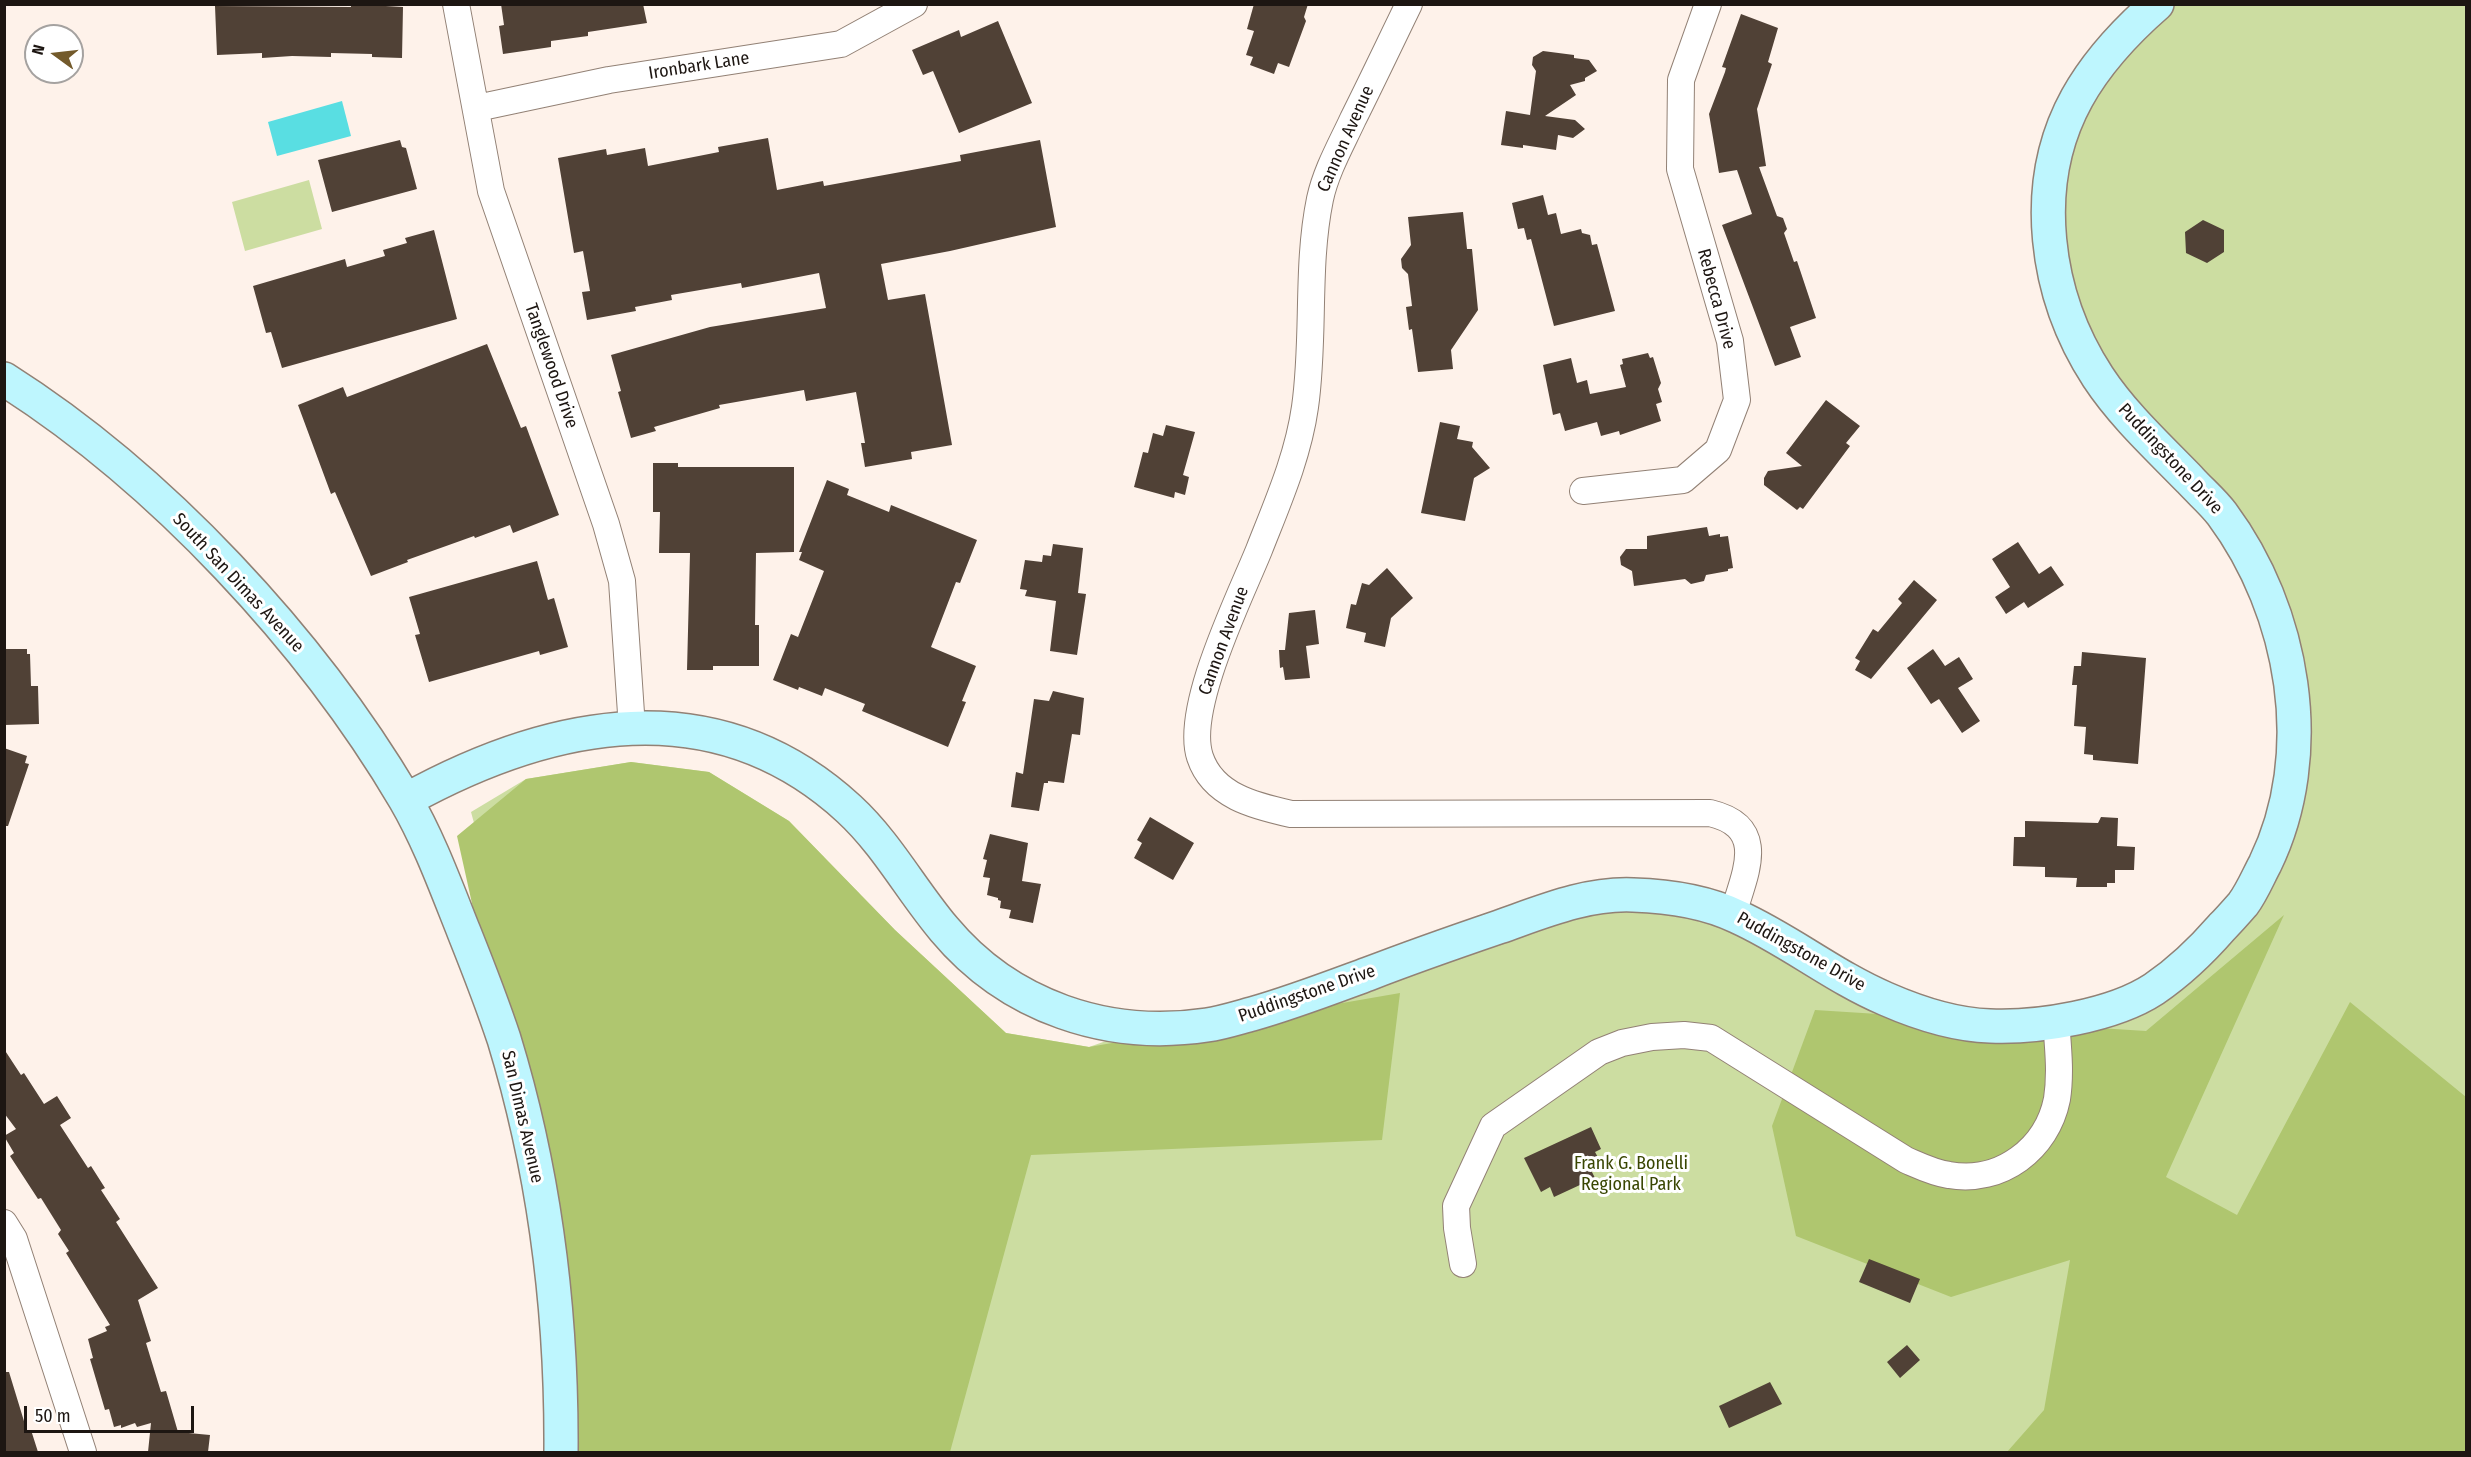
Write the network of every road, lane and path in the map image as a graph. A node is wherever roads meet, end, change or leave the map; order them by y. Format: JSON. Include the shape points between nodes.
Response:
{"nodes":[{"id":1,"x":456,"y":4,"type":"edge"},
{"id":2,"x":914,"y":4,"type":"edge"},
{"id":3,"x":1409,"y":4,"type":"edge"},
{"id":4,"x":1708,"y":4,"type":"edge"},
{"id":5,"x":2157,"y":4,"type":"edge"},
{"id":6,"x":477,"y":108,"type":"junction"},
{"id":7,"x":4,"y":379,"type":"edge"},
{"id":8,"x":1584,"y":491,"type":"dead end"},
{"id":9,"x":632,"y":728,"type":"junction"},
{"id":10,"x":406,"y":800,"type":"junction"},
{"id":11,"x":1733,"y":914,"type":"junction"},
{"id":12,"x":2055,"y":1021,"type":"junction"},
{"id":13,"x":4,"y":1222,"type":"edge"},
{"id":14,"x":1463,"y":1264,"type":"dead end"},
{"id":15,"x":83,"y":1452,"type":"edge"},
{"id":16,"x":561,"y":1452,"type":"edge"}],
"edges":[{"from":1,"to":6,"type":"street","name":"Tanglewood Drive"},
{"from":2,"to":6,"type":"street","name":"Ironbark Lane","via":[[841,44],[609,80]]},
{"from":3,"to":11,"type":"street","name":"Cannon Avenue","via":[[1332,162],[1320,197],[1314,237],[1305,409],[1285,484],[1205,686],[1197,726],[1200,756],[1210,777],[1228,793],[1255,806],[1291,814],[1710,813],[1725,817],[1738,825],[1748,841],[1750,857]]},
{"from":4,"to":8,"type":"street","name":"Rebecca Drive","via":[[1681,80],[1680,169],[1730,341],[1737,400],[1718,450],[1683,480]]},
{"from":5,"to":12,"type":"street","name":"Puddingstone Drive","via":[[2105,56],[2077,98],[2054,164],[2049,241],[2057,286],[2073,332],[2097,376],[2124,412],[2220,512],[2259,575],[2284,644],[2294,708],[2291,776],[2276,841],[2247,899],[2199,953],[2148,993],[2084,1018]]},
{"from":6,"to":9,"type":"street","name":"Tanglewood Drive","via":[[491,191],[622,581]]},
{"from":7,"to":10,"type":"street","name":"South San Dimas Avenue","via":[[132,476],[228,568],[333,691]]},
{"from":9,"to":10,"type":"street","name":"Puddingstone Drive","via":[[585,732],[540,742],[450,776]]},
{"from":9,"to":11,"type":"street","name":"Puddingstone Drive","via":[[705,732],[750,746],[810,776],[854,813],[892,856],[943,928],[973,960],[1020,994],[1095,1023],[1140,1029],[1208,1025],[1279,1007],[1570,902],[1625,894],[1675,899]]},
{"from":10,"to":16,"type":"street","name":"San Dimas Avenue","via":[[437,864],[476,964],[504,1039],[522,1110],[553,1268]]},
{"from":11,"to":12,"type":"street","name":"Puddingstone Drive","via":[[1883,998],[1942,1018],[1988,1026]]},
{"from":12,"to":14,"type":"street","via":[[2059,1078],[2057,1100],[2046,1132],[2026,1156],[2005,1169],[1976,1176],[1950,1176],[1906,1160],[1711,1038],[1652,1037],[1599,1052],[1493,1126],[1456,1206]]},
{"from":13,"to":15,"type":"street","via":[[14,1239]]}]}
